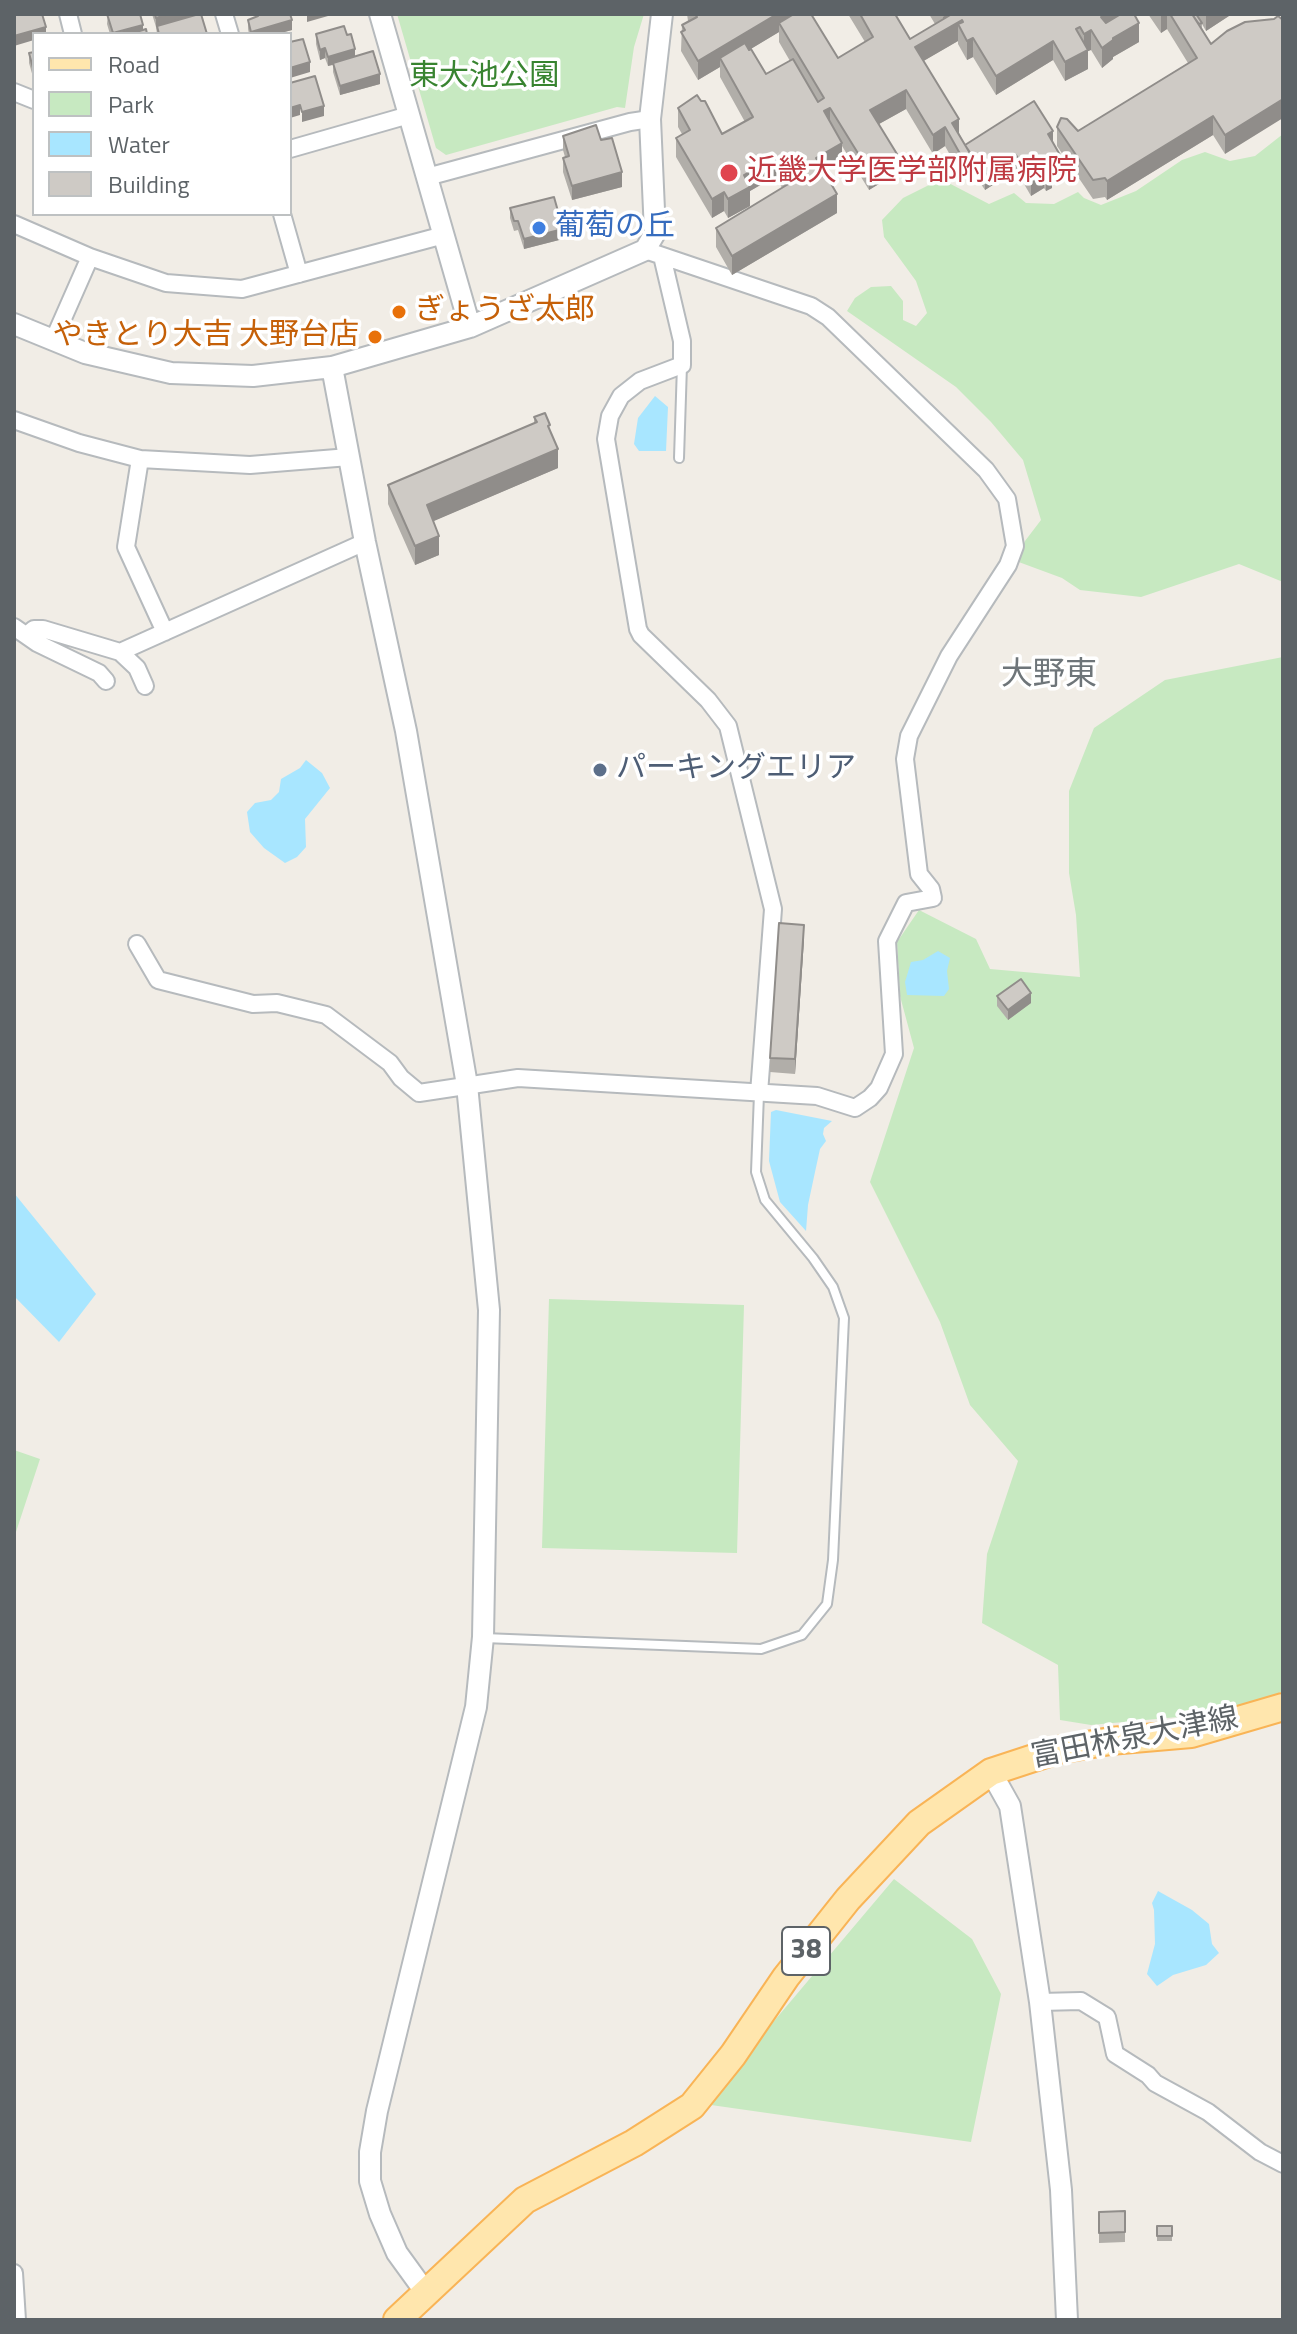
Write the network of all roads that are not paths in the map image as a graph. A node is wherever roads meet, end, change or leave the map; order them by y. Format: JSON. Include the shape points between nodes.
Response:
{"nodes":[{"id":1,"x":380,"y":14,"type":"edge"},
{"id":2,"x":662,"y":14,"type":"edge"},
{"id":3,"x":409,"y":115,"type":"junction"},
{"id":4,"x":650,"y":119,"type":"junction"},
{"id":5,"x":292,"y":148,"type":"edge"},
{"id":6,"x":427,"y":177,"type":"junction"},
{"id":7,"x":283,"y":216,"type":"edge"},
{"id":8,"x":14,"y":224,"type":"edge"},
{"id":9,"x":444,"y":235,"type":"junction"},
{"id":10,"x":653,"y":253,"type":"junction"},
{"id":11,"x":90,"y":257,"type":"junction"},
{"id":12,"x":299,"y":274,"type":"junction"},
{"id":13,"x":14,"y":324,"type":"edge"},
{"id":14,"x":470,"y":327,"type":"junction"},
{"id":15,"x":53,"y":341,"type":"junction"},
{"id":16,"x":682,"y":365,"type":"junction"},
{"id":17,"x":332,"y":367,"type":"junction"},
{"id":18,"x":14,"y":420,"type":"edge"},
{"id":19,"x":349,"y":457,"type":"junction"},
{"id":20,"x":679,"y":458,"type":"dead end"},
{"id":21,"x":140,"y":459,"type":"junction"},
{"id":22,"x":365,"y":542,"type":"junction"},
{"id":23,"x":21,"y":630,"type":"edge"},
{"id":24,"x":165,"y":632,"type":"junction"},
{"id":25,"x":120,"y":652,"type":"junction"},
{"id":26,"x":106,"y":681,"type":"dead end"},
{"id":27,"x":145,"y":686,"type":"dead end"},
{"id":28,"x":137,"y":944,"type":"dead end"},
{"id":29,"x":467,"y":1085,"type":"junction"},
{"id":30,"x":759,"y":1093,"type":"junction"},
{"id":31,"x":483,"y":1637,"type":"junction"},
{"id":32,"x":1283,"y":1707,"type":"edge"},
{"id":33,"x":991,"y":1772,"type":"junction"},
{"id":34,"x":1040,"y":2002,"type":"junction"},
{"id":35,"x":1283,"y":2164,"type":"edge"},
{"id":36,"x":14,"y":2273,"type":"edge"},
{"id":37,"x":426,"y":2293,"type":"junction"},
{"id":38,"x":17,"y":2320,"type":"edge"},
{"id":39,"x":397,"y":2320,"type":"edge"},
{"id":40,"x":1067,"y":2320,"type":"edge"}],
"edges":[{"from":1,"to":3,"type":"street"},
{"from":2,"to":4,"type":"street"},
{"from":3,"to":5,"type":"street"},
{"from":3,"to":6,"type":"street"},
{"from":4,"to":6,"type":"street"},
{"from":4,"to":10,"type":"street"},
{"from":6,"to":9,"type":"street"},
{"from":7,"to":12,"type":"street"},
{"from":8,"to":11,"type":"street"},
{"from":9,"to":12,"type":"street"},
{"from":9,"to":14,"type":"street"},
{"from":10,"to":14,"type":"street"},
{"from":10,"to":16,"type":"street","via":[[682,341]]},
{"from":10,"to":30,"type":"street","via":[[811,306],[828,317],[986,470],[1007,499],[1015,546],[949,656],[909,736],[905,759],[919,874],[933,898],[906,903],[887,941],[894,1054],[888,1072],[870,1098],[855,1108],[817,1096]]},
{"from":11,"to":12,"type":"street","via":[[166,283],[209,288],[242,289]]},
{"from":11,"to":15,"type":"street"},
{"from":13,"to":15,"type":"street"},
{"from":14,"to":17,"type":"street"},
{"from":15,"to":17,"type":"street","via":[[171,373],[253,376]]},
{"from":16,"to":20,"type":"lane"},
{"from":16,"to":30,"type":"street","via":[[640,381],[621,396],[606,439],[638,629],[728,726],[773,909]]},
{"from":17,"to":19,"type":"street"},
{"from":18,"to":21,"type":"street"},
{"from":19,"to":21,"type":"street","via":[[250,465]]},
{"from":19,"to":22,"type":"street"},
{"from":21,"to":24,"type":"street","via":[[126,547]]},
{"from":22,"to":24,"type":"street"},
{"from":22,"to":29,"type":"street","via":[[406,731]]},
{"from":23,"to":25,"type":"street","via":[[43,629]]},
{"from":23,"to":26,"type":"street"},
{"from":24,"to":25,"type":"street"},
{"from":25,"to":27,"type":"street","via":[[137,668]]},
{"from":28,"to":29,"type":"street","via":[[158,980],[253,1004],[277,1003],[326,1015],[390,1063],[419,1093]]},
{"from":29,"to":30,"type":"street","via":[[518,1078]]},
{"from":29,"to":31,"type":"street","via":[[489,1310]]},
{"from":30,"to":31,"type":"lane","via":[[756,1172],[765,1200],[833,1287],[844,1318],[827,1604],[802,1635],[761,1649]]},
{"from":31,"to":37,"type":"street","via":[[476,1707],[370,2152],[370,2181],[380,2214],[397,2253]]},
{"from":32,"to":33,"type":"main road","name":"富田林泉大津線","number":"38","via":[[1191,1734],[1058,1750]]},
{"from":33,"to":34,"type":"street","via":[[1010,1806]]},
{"from":33,"to":37,"type":"main road","name":"富田林泉大津線","number":"38","via":[[919,1823],[848,1899],[692,2106],[525,2200]]},
{"from":34,"to":35,"type":"street","via":[[1081,2001],[1107,2017],[1115,2054]]},
{"from":34,"to":40,"type":"street","via":[[1061,2190]]},
{"from":36,"to":38,"type":"street"},
{"from":37,"to":39,"type":"main road","name":"富田林泉大津線","number":"38"}]}
